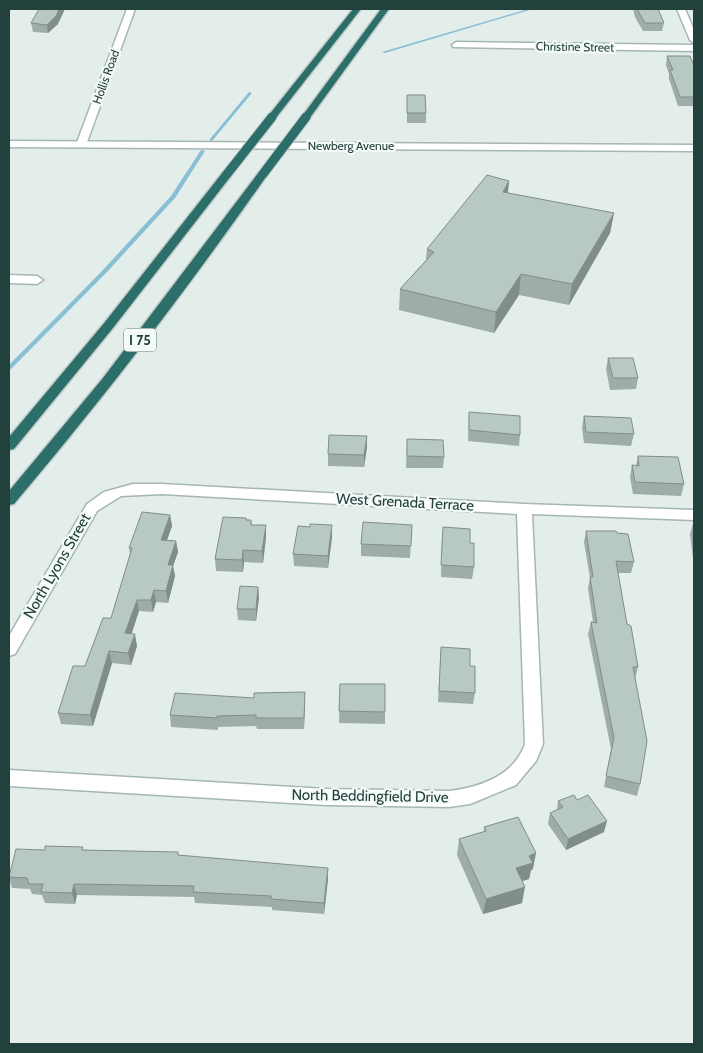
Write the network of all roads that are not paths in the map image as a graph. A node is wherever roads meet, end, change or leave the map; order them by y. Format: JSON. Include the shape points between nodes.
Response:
{"nodes":[{"id":1,"x":131,"y":9,"type":"edge"},
{"id":2,"x":357,"y":9,"type":"edge"},
{"id":3,"x":385,"y":9,"type":"edge"},
{"id":4,"x":681,"y":9,"type":"edge"},
{"id":5,"x":694,"y":40,"type":"edge"},
{"id":6,"x":456,"y":45,"type":"dead end"},
{"id":7,"x":694,"y":48,"type":"edge"},
{"id":8,"x":9,"y":144,"type":"edge"},
{"id":9,"x":81,"y":145,"type":"junction"},
{"id":10,"x":694,"y":148,"type":"edge"},
{"id":11,"x":9,"y":279,"type":"edge"},
{"id":12,"x":37,"y":280,"type":"dead end"},
{"id":13,"x":9,"y":446,"type":"edge"},
{"id":14,"x":116,"y":491,"type":"joint"},
{"id":15,"x":9,"y":500,"type":"edge"},
{"id":16,"x":524,"y":509,"type":"junction"},
{"id":17,"x":694,"y":515,"type":"edge"},
{"id":18,"x":9,"y":650,"type":"edge"},
{"id":19,"x":9,"y":778,"type":"edge"}],
"edges":[{"from":1,"to":9,"type":"street","name":"Hollis Road"},
{"from":2,"to":13,"type":"highway","number":"I 75","bridge":true,"via":[[109,325]]},
{"from":3,"to":15,"type":"highway","number":"I 75","bridge":true,"via":[[134,348]]},
{"from":4,"to":5,"type":"street"},
{"from":6,"to":7,"type":"street","name":"Christine Street"},
{"from":8,"to":9,"type":"street","name":"Newberg Avenue"},
{"from":9,"to":10,"type":"street","name":"Newberg Avenue"},
{"from":11,"to":12,"type":"street"},
{"from":14,"to":16,"type":"street","name":"West Grenada Terrace","via":[[162,489]]},
{"from":14,"to":18,"type":"street","name":"North Lyons Street","via":[[101,499],[84,519]]},
{"from":16,"to":17,"type":"street","name":"West Grenada Terrace"},
{"from":16,"to":19,"type":"street","name":"North Beddingfield Drive","via":[[534,744],[530,756],[510,780],[470,796],[407,800]]}]}
